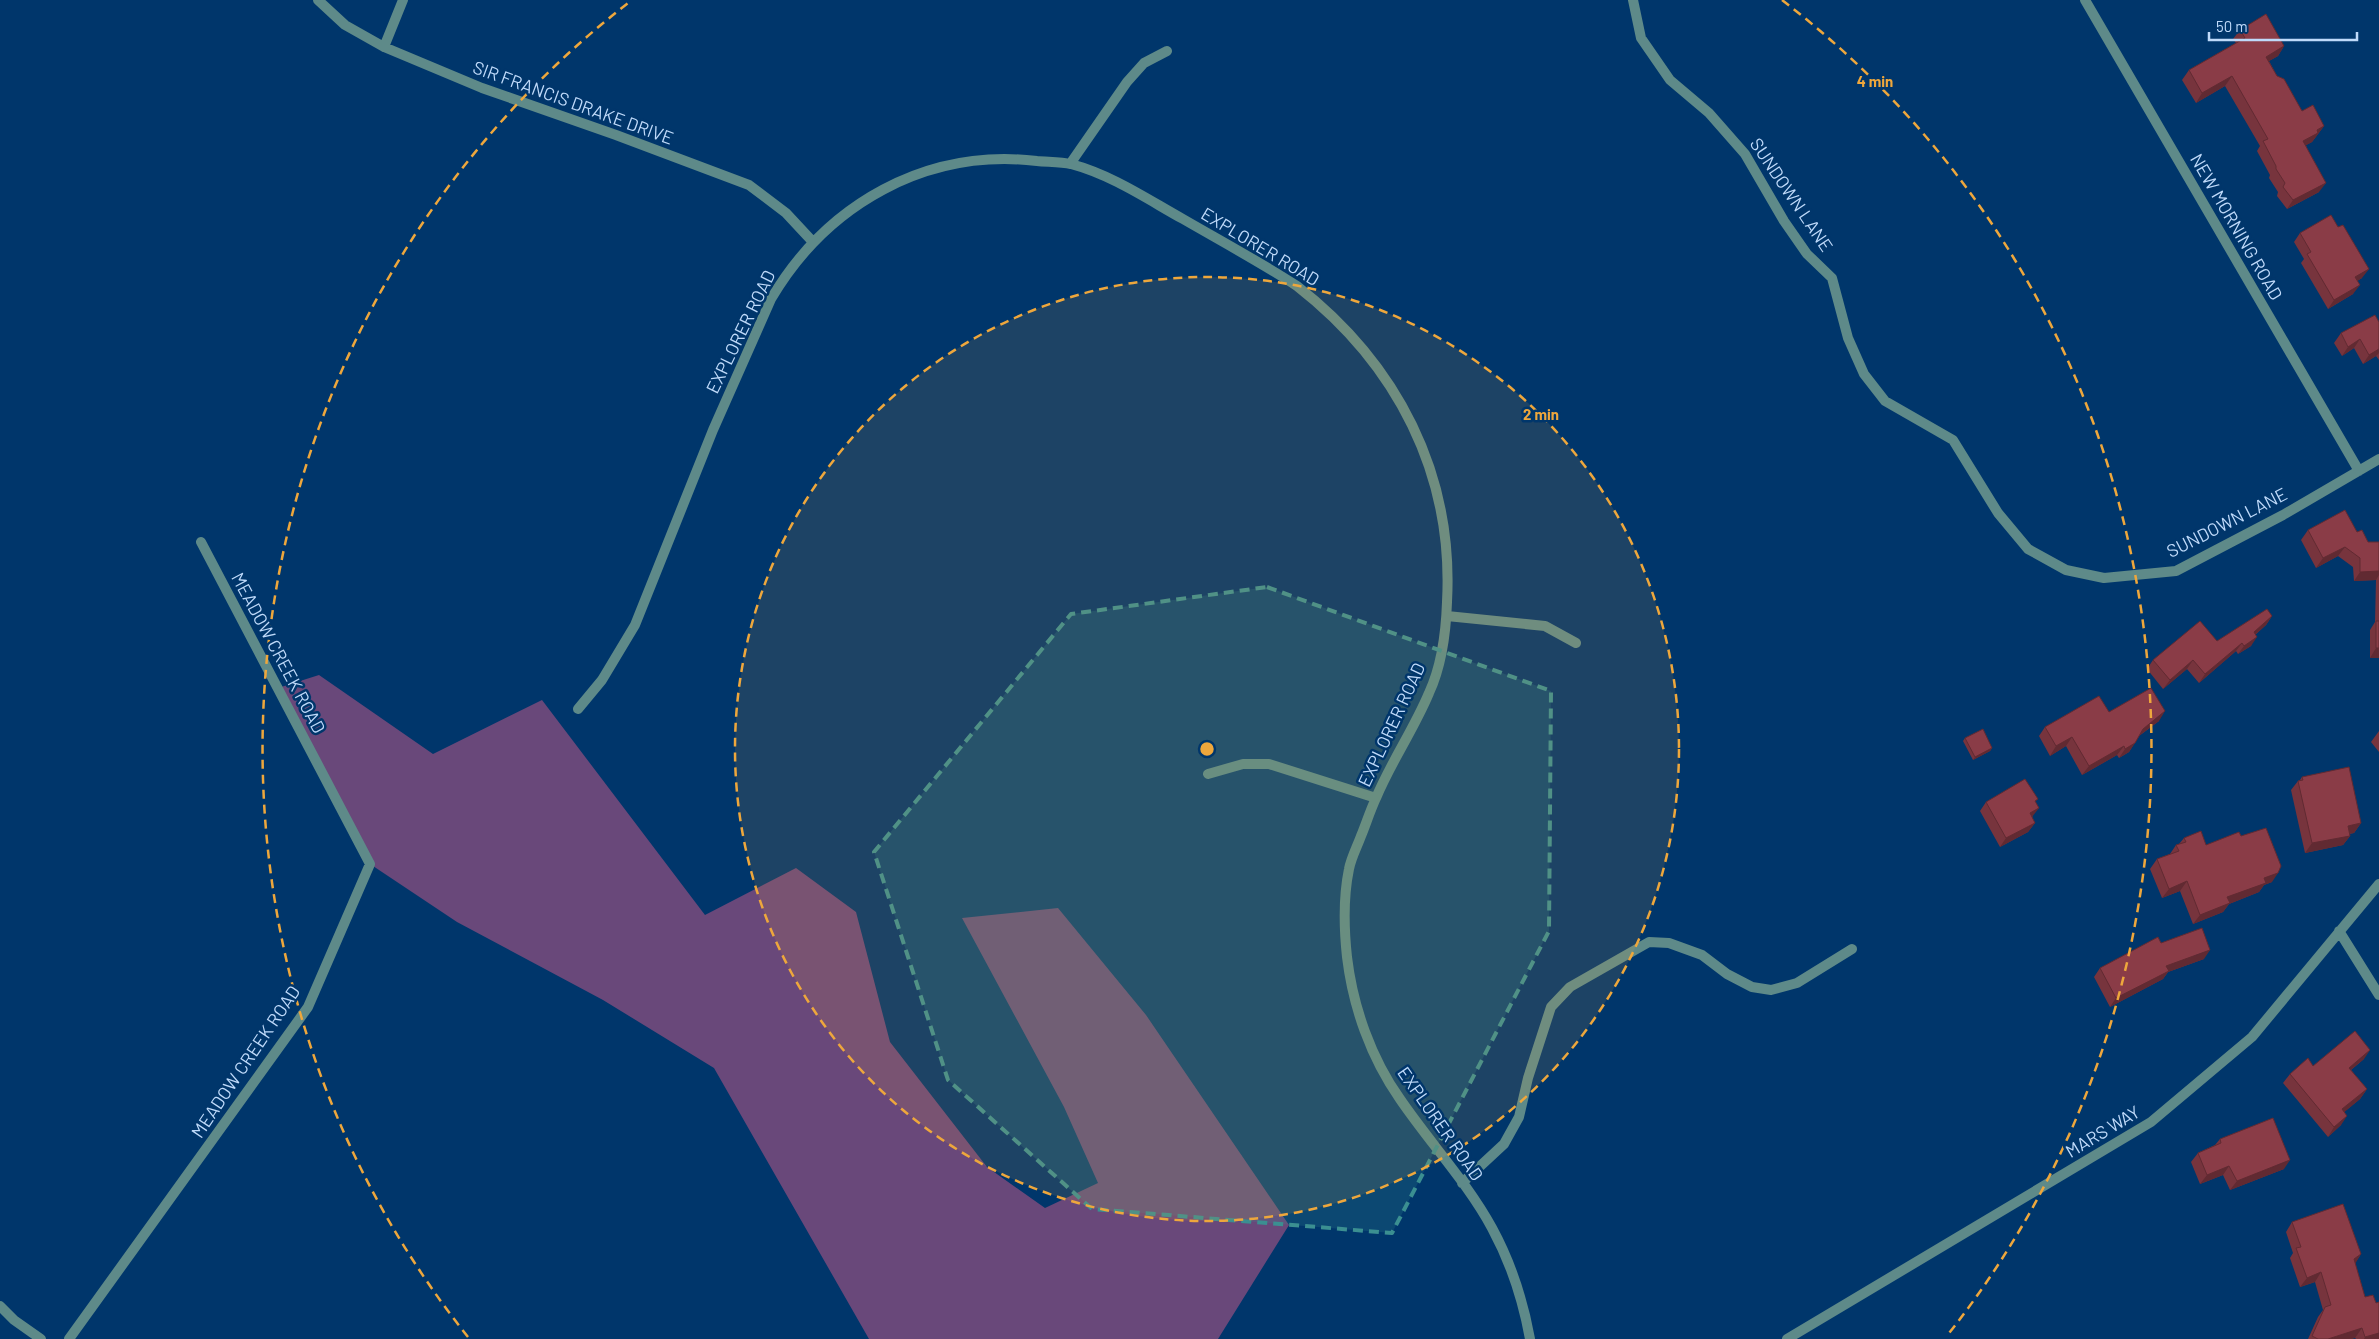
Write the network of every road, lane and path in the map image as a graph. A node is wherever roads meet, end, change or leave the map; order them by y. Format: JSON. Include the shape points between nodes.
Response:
{"nodes":[{"id":1,"x":318,"y":0,"type":"edge"},
{"id":2,"x":403,"y":0,"type":"edge"},
{"id":3,"x":1633,"y":0,"type":"edge"},
{"id":4,"x":2085,"y":0,"type":"edge"},
{"id":5,"x":384,"y":47,"type":"junction"},
{"id":6,"x":1167,"y":50,"type":"dead end"},
{"id":7,"x":1070,"y":164,"type":"junction"},
{"id":8,"x":813,"y":242,"type":"junction"},
{"id":9,"x":2379,"y":459,"type":"edge"},
{"id":10,"x":2359,"y":471,"type":"junction"},
{"id":11,"x":201,"y":542,"type":"dead end"},
{"id":12,"x":1447,"y":616,"type":"junction"},
{"id":13,"x":1576,"y":643,"type":"dead end"},
{"id":14,"x":578,"y":709,"type":"dead end"},
{"id":15,"x":1208,"y":774,"type":"dead end"},
{"id":16,"x":1376,"y":798,"type":"junction"},
{"id":17,"x":2379,"y":884,"type":"edge"},
{"id":18,"x":2339,"y":931,"type":"junction"},
{"id":19,"x":1852,"y":949,"type":"dead end"},
{"id":20,"x":2379,"y":995,"type":"edge"},
{"id":21,"x":1462,"y":1183,"type":"junction"},
{"id":22,"x":0,"y":1306,"type":"edge"},
{"id":23,"x":41,"y":1339,"type":"edge"},
{"id":24,"x":69,"y":1339,"type":"edge"},
{"id":25,"x":1530,"y":1339,"type":"edge"},
{"id":26,"x":1787,"y":1339,"type":"edge"}],
"edges":[{"from":1,"to":5,"type":"street","name":"SIR FRANCIS DRAKE DRIVE","via":[[345,25]]},
{"from":2,"to":5,"type":"street"},
{"from":3,"to":10,"type":"street","name":"SUNDOWN LANE","via":[[1642,38],[1670,80],[1709,112],[1745,154],[1807,254],[1832,278],[1848,338],[1864,374],[1885,401],[1953,440],[1998,513],[2028,549],[2066,570],[2104,578],[2176,570],[2283,515]]},
{"from":4,"to":10,"type":"street","name":"NEW MORNING ROAD"},
{"from":5,"to":8,"type":"street","name":"SIR FRANCIS DRAKE DRIVE","via":[[482,88],[748,185],[786,213]]},
{"from":6,"to":7,"type":"street","via":[[1144,63],[1127,82]]},
{"from":7,"to":8,"type":"street","name":"EXPLORER ROAD","via":[[997,159],[933,169],[866,198]]},
{"from":7,"to":12,"type":"street","name":"EXPLORER ROAD","via":[[1111,179],[1272,270],[1320,304],[1364,348],[1411,421],[1427,458],[1436,488],[1447,552]]},
{"from":8,"to":14,"type":"street","name":"EXPLORER ROAD","via":[[783,278],[761,320],[712,430],[635,625],[602,680]]},
{"from":9,"to":10,"type":"street","name":"SUNDOWN LANE"},
{"from":11,"to":24,"type":"street","name":"MEADOW CREEK ROAD","via":[[370,864],[308,1007]]},
{"from":12,"to":13,"type":"street","via":[[1545,626]]},
{"from":12,"to":16,"type":"street","name":"EXPLORER ROAD","via":[[1440,662],[1430,692]]},
{"from":15,"to":16,"type":"street","via":[[1243,764],[1270,764]]},
{"from":16,"to":21,"type":"street","name":"EXPLORER ROAD","via":[[1349,868],[1345,928],[1352,987],[1362,1024],[1383,1072]]},
{"from":17,"to":18,"type":"street","name":"MARS WAY"},
{"from":18,"to":20,"type":"street"},
{"from":18,"to":26,"type":"street","name":"MARS WAY","via":[[2252,1037],[2151,1122]]},
{"from":19,"to":21,"type":"street","via":[[1797,983],[1771,990],[1752,987],[1727,974],[1702,955],[1669,943],[1649,942],[1570,987],[1551,1008],[1519,1117],[1504,1144]]},
{"from":21,"to":25,"type":"street","name":"EXPLORER ROAD","via":[[1492,1227],[1515,1275]]},
{"from":22,"to":23,"type":"street"}]}
